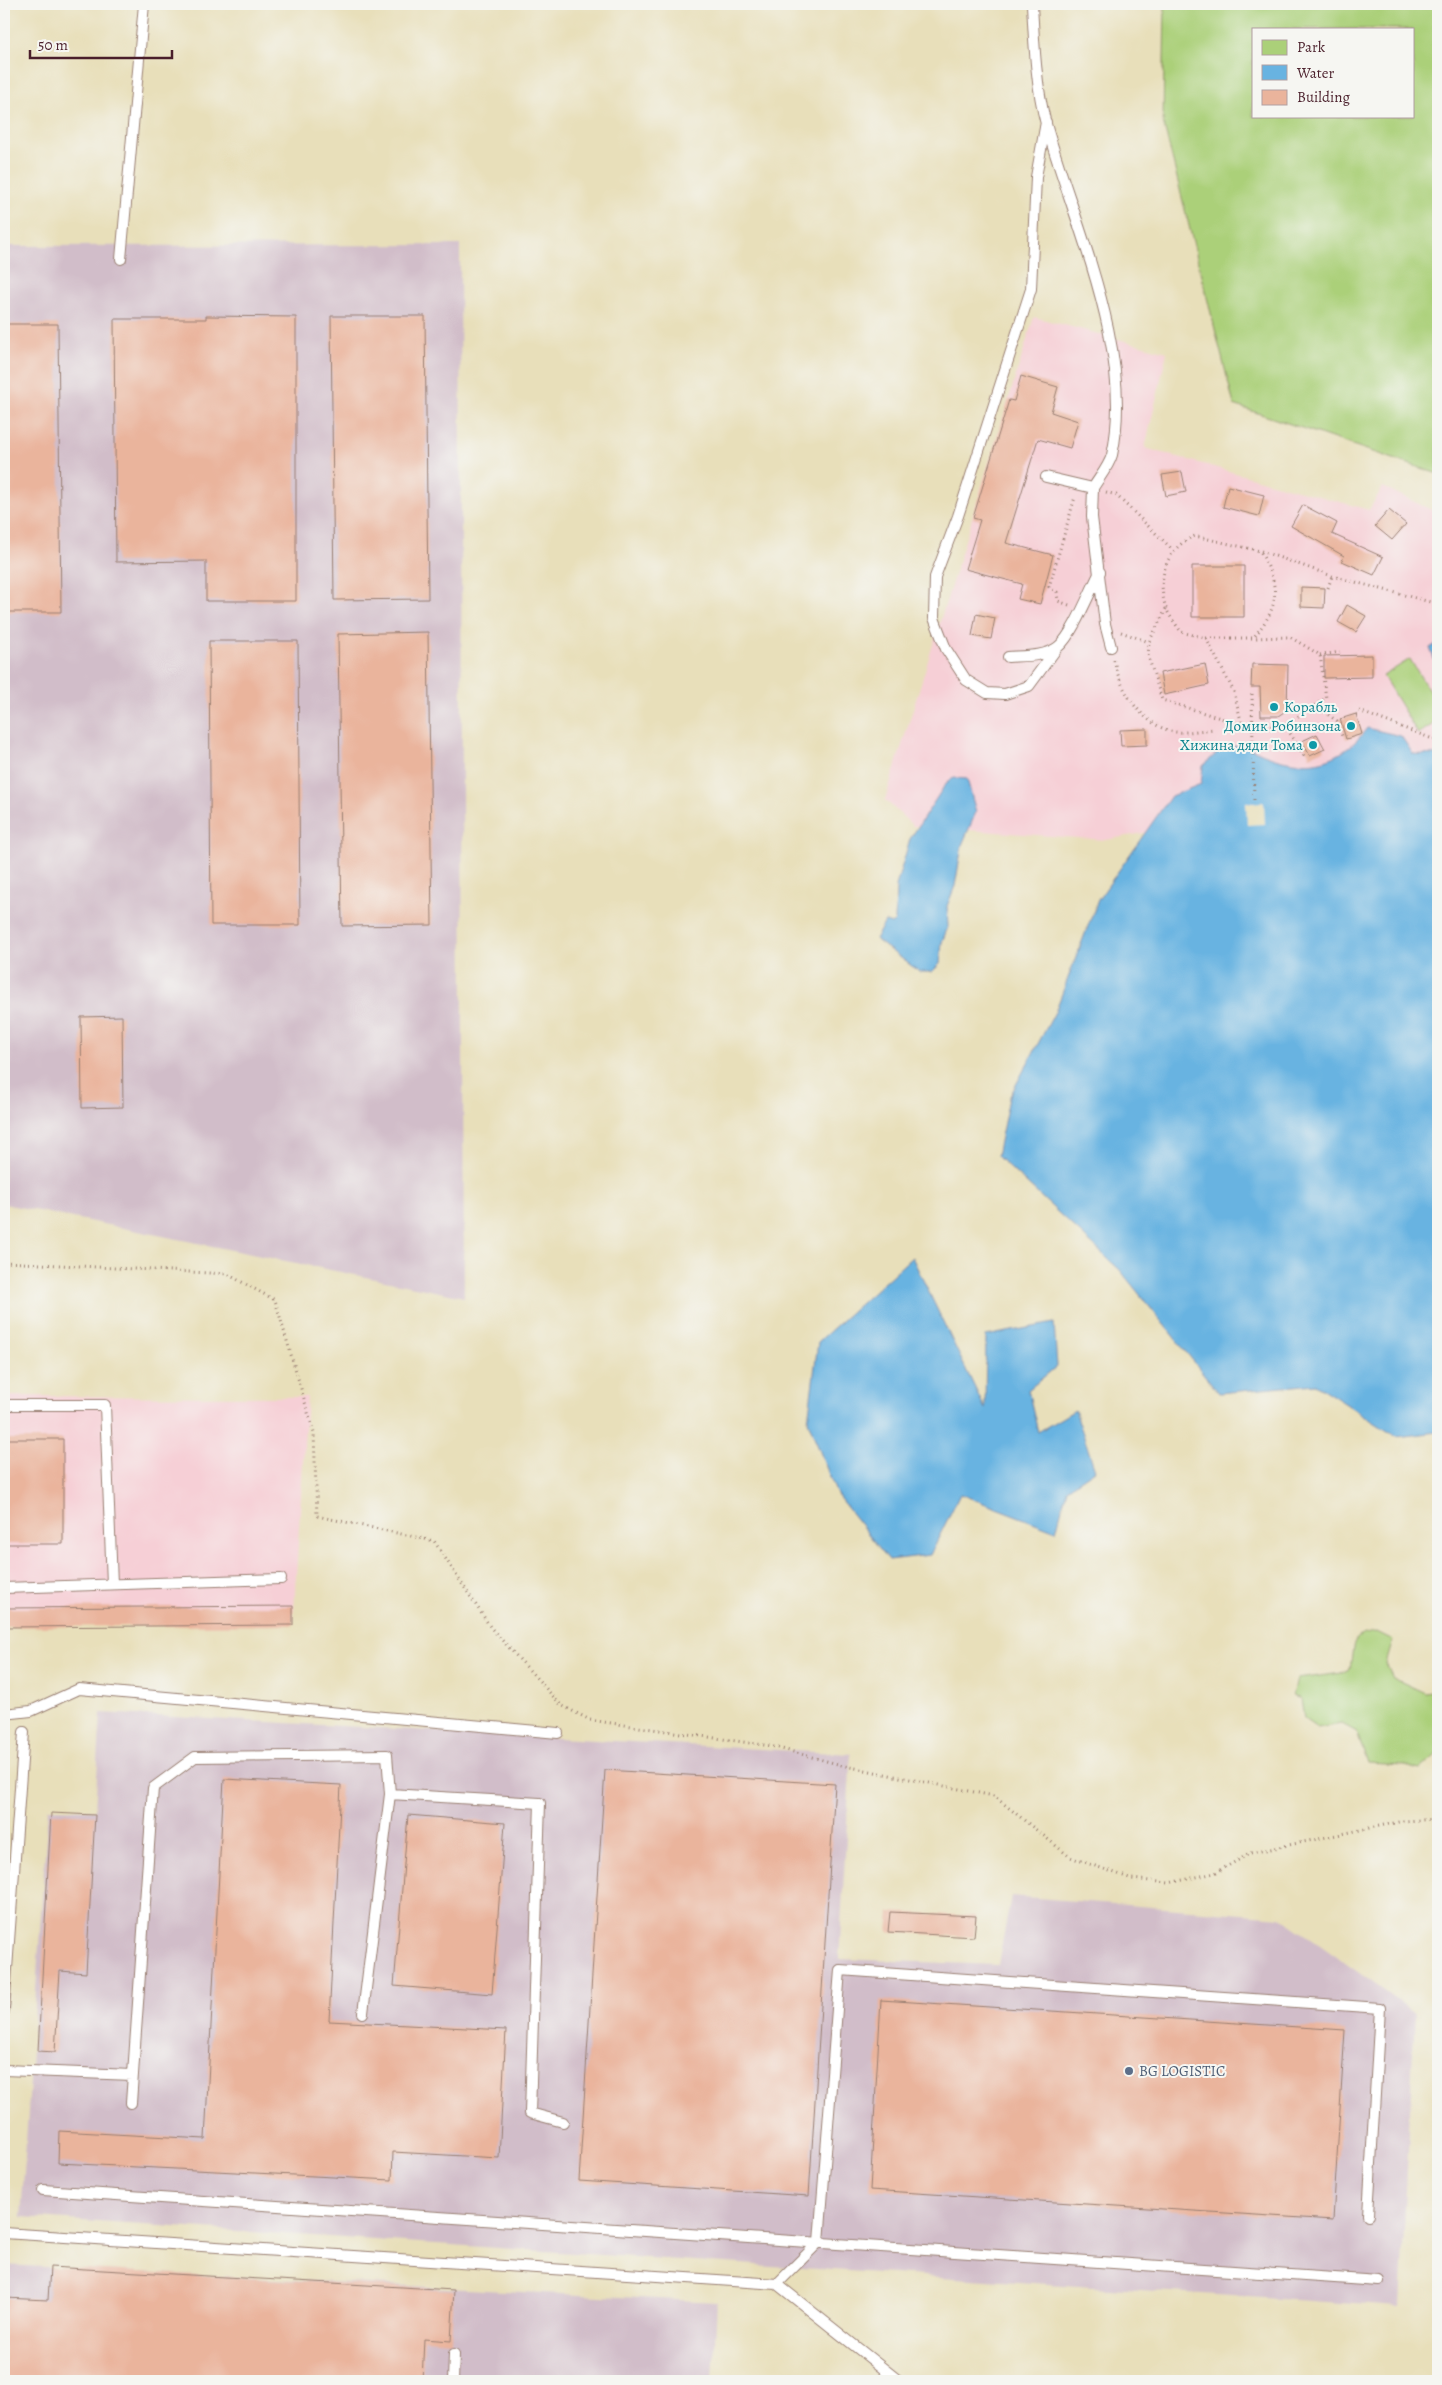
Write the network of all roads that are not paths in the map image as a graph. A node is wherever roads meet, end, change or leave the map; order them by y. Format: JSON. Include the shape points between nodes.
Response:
{"nodes":[{"id":1,"x":144,"y":4,"type":"edge"},
{"id":2,"x":1032,"y":4,"type":"edge"},
{"id":3,"x":1046,"y":122,"type":"junction"},
{"id":4,"x":120,"y":259,"type":"dead end"},
{"id":5,"x":1046,"y":477,"type":"dead end"},
{"id":6,"x":1093,"y":488,"type":"junction"},
{"id":7,"x":1100,"y":572,"type":"junction"},
{"id":8,"x":1111,"y":647,"type":"road end"},
{"id":9,"x":1057,"y":648,"type":"junction"},
{"id":10,"x":1008,"y":657,"type":"dead end"},
{"id":11,"x":4,"y":1405,"type":"edge"},
{"id":12,"x":281,"y":1580,"type":"dead end"},
{"id":13,"x":112,"y":1584,"type":"junction"},
{"id":14,"x":4,"y":1588,"type":"edge"},
{"id":15,"x":4,"y":1714,"type":"edge"},
{"id":16,"x":24,"y":1732,"type":"dead end"},
{"id":17,"x":558,"y":1733,"type":"dead end"},
{"id":18,"x":390,"y":1794,"type":"junction"},
{"id":19,"x":4,"y":2011,"type":"edge"},
{"id":20,"x":363,"y":2013,"type":"dead end"},
{"id":21,"x":4,"y":2070,"type":"edge"},
{"id":22,"x":133,"y":2075,"type":"junction"},
{"id":23,"x":131,"y":2103,"type":"dead end"},
{"id":24,"x":563,"y":2122,"type":"dead end"},
{"id":25,"x":43,"y":2190,"type":"dead end"},
{"id":26,"x":1368,"y":2215,"type":"dead end"},
{"id":27,"x":4,"y":2232,"type":"edge"},
{"id":28,"x":819,"y":2242,"type":"junction"},
{"id":29,"x":1379,"y":2281,"type":"dead end"},
{"id":30,"x":778,"y":2284,"type":"junction"},
{"id":31,"x":454,"y":2354,"type":"dead end"},
{"id":32,"x":453,"y":2381,"type":"edge"},
{"id":33,"x":899,"y":2381,"type":"edge"}],
"edges":[{"from":1,"to":4,"type":"lane"},
{"from":2,"to":3,"type":"lane","via":[[1034,47]]},
{"from":3,"to":6,"type":"lane","via":[[1097,285],[1109,336],[1118,406],[1111,458]]},
{"from":3,"to":9,"type":"lane","via":[[1036,177],[1031,289],[958,516],[935,577],[934,618],[946,649],[966,680],[987,694],[1005,694],[1030,686]]},
{"from":5,"to":6,"type":"lane"},
{"from":6,"to":7,"type":"lane","via":[[1092,517]]},
{"from":7,"to":8,"type":"lane","via":[[1105,624]]},
{"from":7,"to":9,"type":"lane","via":[[1068,635]]},
{"from":9,"to":10,"type":"lane","via":[[1037,655]]},
{"from":11,"to":13,"type":"lane","via":[[105,1405]]},
{"from":12,"to":13,"type":"lane"},
{"from":13,"to":14,"type":"lane"},
{"from":15,"to":17,"type":"lane","via":[[31,1711],[79,1689]]},
{"from":16,"to":19,"type":"lane"},
{"from":18,"to":20,"type":"lane"},
{"from":18,"to":22,"type":"lane","via":[[387,1755],[195,1757],[153,1788]]},
{"from":18,"to":24,"type":"lane","via":[[540,1803],[530,2113]]},
{"from":21,"to":22,"type":"lane"},
{"from":22,"to":23,"type":"lane"},
{"from":25,"to":28,"type":"lane"},
{"from":26,"to":28,"type":"lane","via":[[1380,2008],[840,1970]]},
{"from":27,"to":30,"type":"lane"},
{"from":28,"to":29,"type":"lane"},
{"from":28,"to":30,"type":"lane"},
{"from":30,"to":33,"type":"lane"},
{"from":31,"to":32,"type":"lane"}]}
